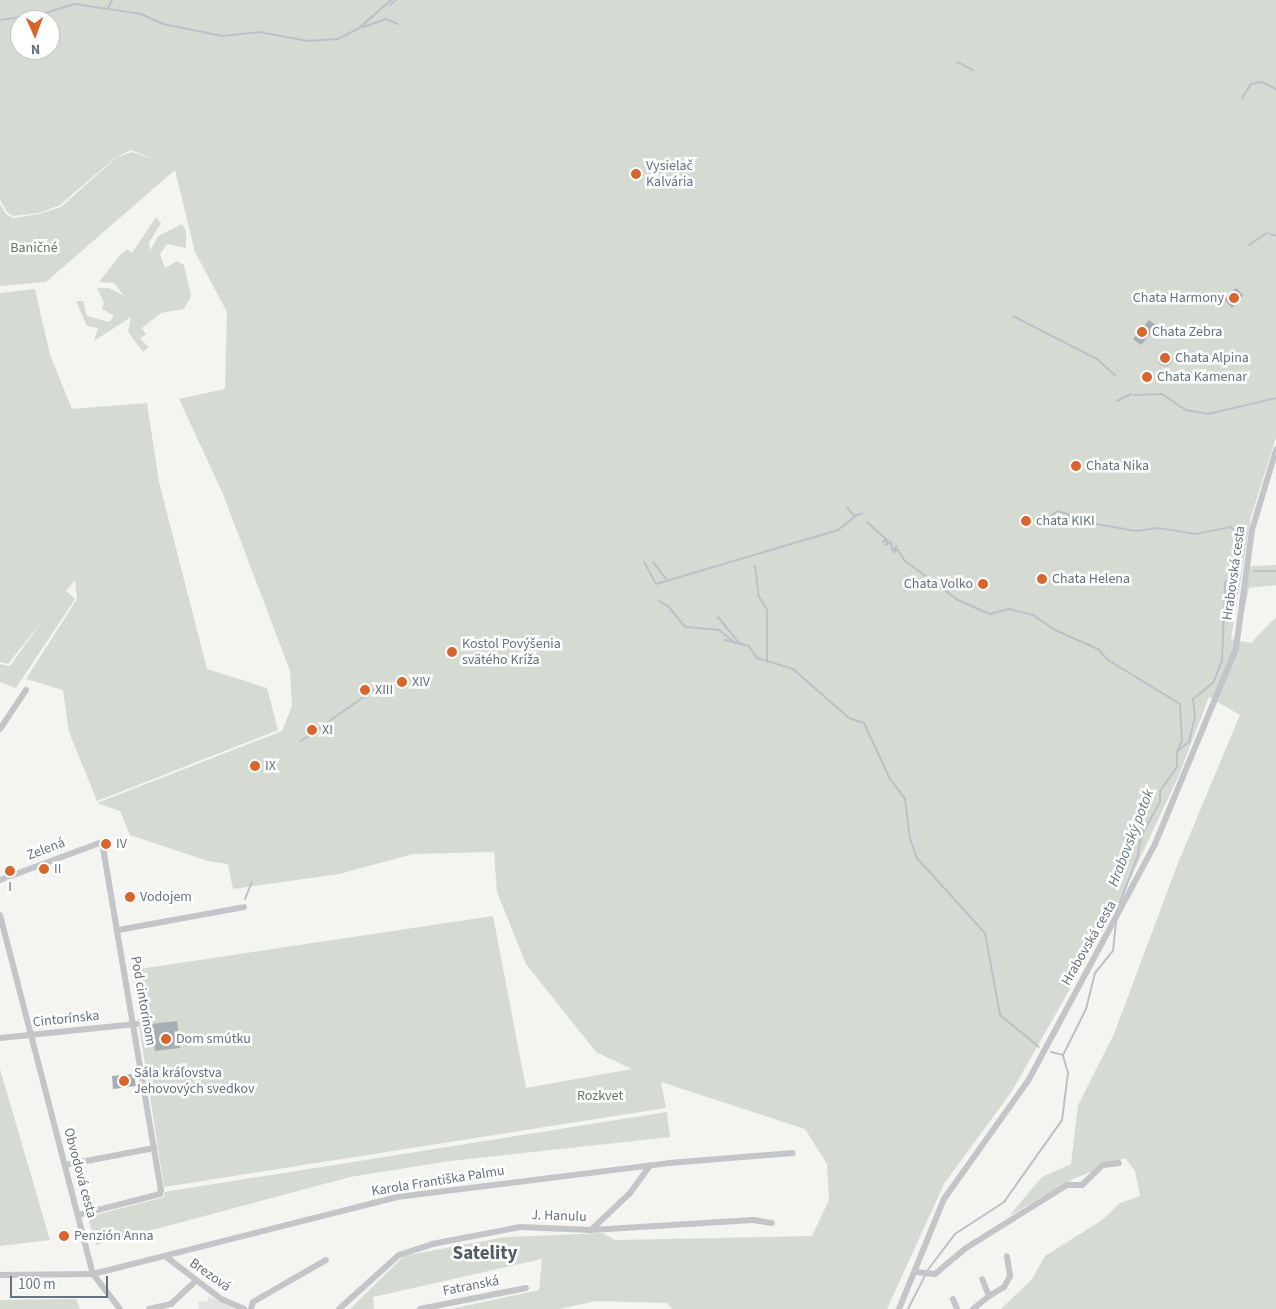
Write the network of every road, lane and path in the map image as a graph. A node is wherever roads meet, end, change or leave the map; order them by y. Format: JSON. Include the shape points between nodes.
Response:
{"nodes":[{"id":1,"x":1276,"y":450,"type":"edge"},
{"id":2,"x":26,"y":690,"type":"dead end"},
{"id":3,"x":0,"y":728,"type":"edge"},
{"id":4,"x":102,"y":842,"type":"joint"},
{"id":5,"x":0,"y":880,"type":"edge"},
{"id":6,"x":244,"y":907,"type":"dead end"},
{"id":7,"x":0,"y":915,"type":"edge"},
{"id":8,"x":118,"y":930,"type":"junction"},
{"id":9,"x":136,"y":1024,"type":"junction"},
{"id":10,"x":31,"y":1036,"type":"junction"},
{"id":11,"x":0,"y":1038,"type":"edge"},
{"id":12,"x":154,"y":1148,"type":"junction"},
{"id":13,"x":793,"y":1153,"type":"dead end"},
{"id":14,"x":1119,"y":1163,"type":"dead end"},
{"id":15,"x":65,"y":1165,"type":"junction"},
{"id":16,"x":650,"y":1165,"type":"junction"},
{"id":17,"x":78,"y":1215,"type":"junction"},
{"id":18,"x":772,"y":1223,"type":"dead end"},
{"id":19,"x":591,"y":1230,"type":"junction"},
{"id":20,"x":165,"y":1256,"type":"junction"},
{"id":21,"x":1008,"y":1256,"type":"dead end"},
{"id":22,"x":326,"y":1260,"type":"dead end"},
{"id":23,"x":93,"y":1274,"type":"junction"},
{"id":24,"x":922,"y":1274,"type":"junction"},
{"id":25,"x":0,"y":1275,"type":"edge"},
{"id":26,"x":982,"y":1279,"type":"dead end"},
{"id":27,"x":196,"y":1281,"type":"junction"},
{"id":28,"x":526,"y":1288,"type":"dead end"},
{"id":29,"x":989,"y":1296,"type":"junction"},
{"id":30,"x":953,"y":1299,"type":"dead end"},
{"id":31,"x":120,"y":1309,"type":"edge"},
{"id":32,"x":149,"y":1309,"type":"edge"},
{"id":33,"x":244,"y":1309,"type":"edge"},
{"id":34,"x":251,"y":1309,"type":"edge"},
{"id":35,"x":339,"y":1309,"type":"edge"},
{"id":36,"x":420,"y":1309,"type":"edge"},
{"id":37,"x":899,"y":1309,"type":"edge"},
{"id":38,"x":957,"y":1309,"type":"edge"},
{"id":39,"x":974,"y":1309,"type":"edge"}],
"edges":[{"from":1,"to":24,"type":"street","name":"Hrabovská cesta","via":[[1252,530],[1236,648],[1169,810],[1113,927],[1021,1091],[944,1199]]},
{"from":2,"to":3,"type":"street"},
{"from":4,"to":5,"type":"street","name":"Zelená"},
{"from":4,"to":8,"type":"street","name":"Pod cintorínom"},
{"from":6,"to":8,"type":"street"},
{"from":7,"to":10,"type":"street","name":"Obvodová cesta"},
{"from":8,"to":9,"type":"street","name":"Pod cintorínom"},
{"from":9,"to":10,"type":"street","name":"Cintorínska"},
{"from":9,"to":12,"type":"street","name":"Pod cintorínom"},
{"from":10,"to":11,"type":"street","name":"Cintorínska"},
{"from":10,"to":15,"type":"street","name":"Obvodová cesta"},
{"from":12,"to":15,"type":"street"},
{"from":12,"to":17,"type":"street","name":"Pod cintorínom","via":[[160,1194]]},
{"from":13,"to":16,"type":"street","name":"Karola Františka Palmu"},
{"from":14,"to":24,"type":"street","via":[[1103,1165],[1082,1185],[1067,1185],[966,1248],[935,1274]]},
{"from":15,"to":17,"type":"street","name":"Obvodová cesta"},
{"from":16,"to":19,"type":"street","via":[[630,1192]]},
{"from":16,"to":20,"type":"street","name":"Karola Františka Palmu","via":[[397,1197]]},
{"from":17,"to":23,"type":"street","name":"Obvodová cesta"},
{"from":18,"to":19,"type":"street","name":"J. Hanulu","via":[[753,1220]]},
{"from":19,"to":35,"type":"street","name":"J. Hanulu","via":[[520,1227],[414,1248],[378,1271]]},
{"from":20,"to":23,"type":"street","name":"Karola Františka Palmu"},
{"from":20,"to":27,"type":"street","name":"Brezová"},
{"from":21,"to":29,"type":"street","via":[[1010,1276],[1004,1287]]},
{"from":22,"to":34,"type":"street","via":[[253,1302]]},
{"from":23,"to":25,"type":"street","name":"Karola Františka Palmu"},
{"from":23,"to":31,"type":"street","name":"Obvodová cesta"},
{"from":24,"to":37,"type":"street","name":"Hrabovská cesta"},
{"from":26,"to":29,"type":"street"},
{"from":27,"to":32,"type":"street","via":[[171,1304]]},
{"from":27,"to":33,"type":"street","name":"Brezová"},
{"from":28,"to":36,"type":"street","name":"Fatranská"},
{"from":29,"to":39,"type":"street"},
{"from":30,"to":38,"type":"street"}]}
